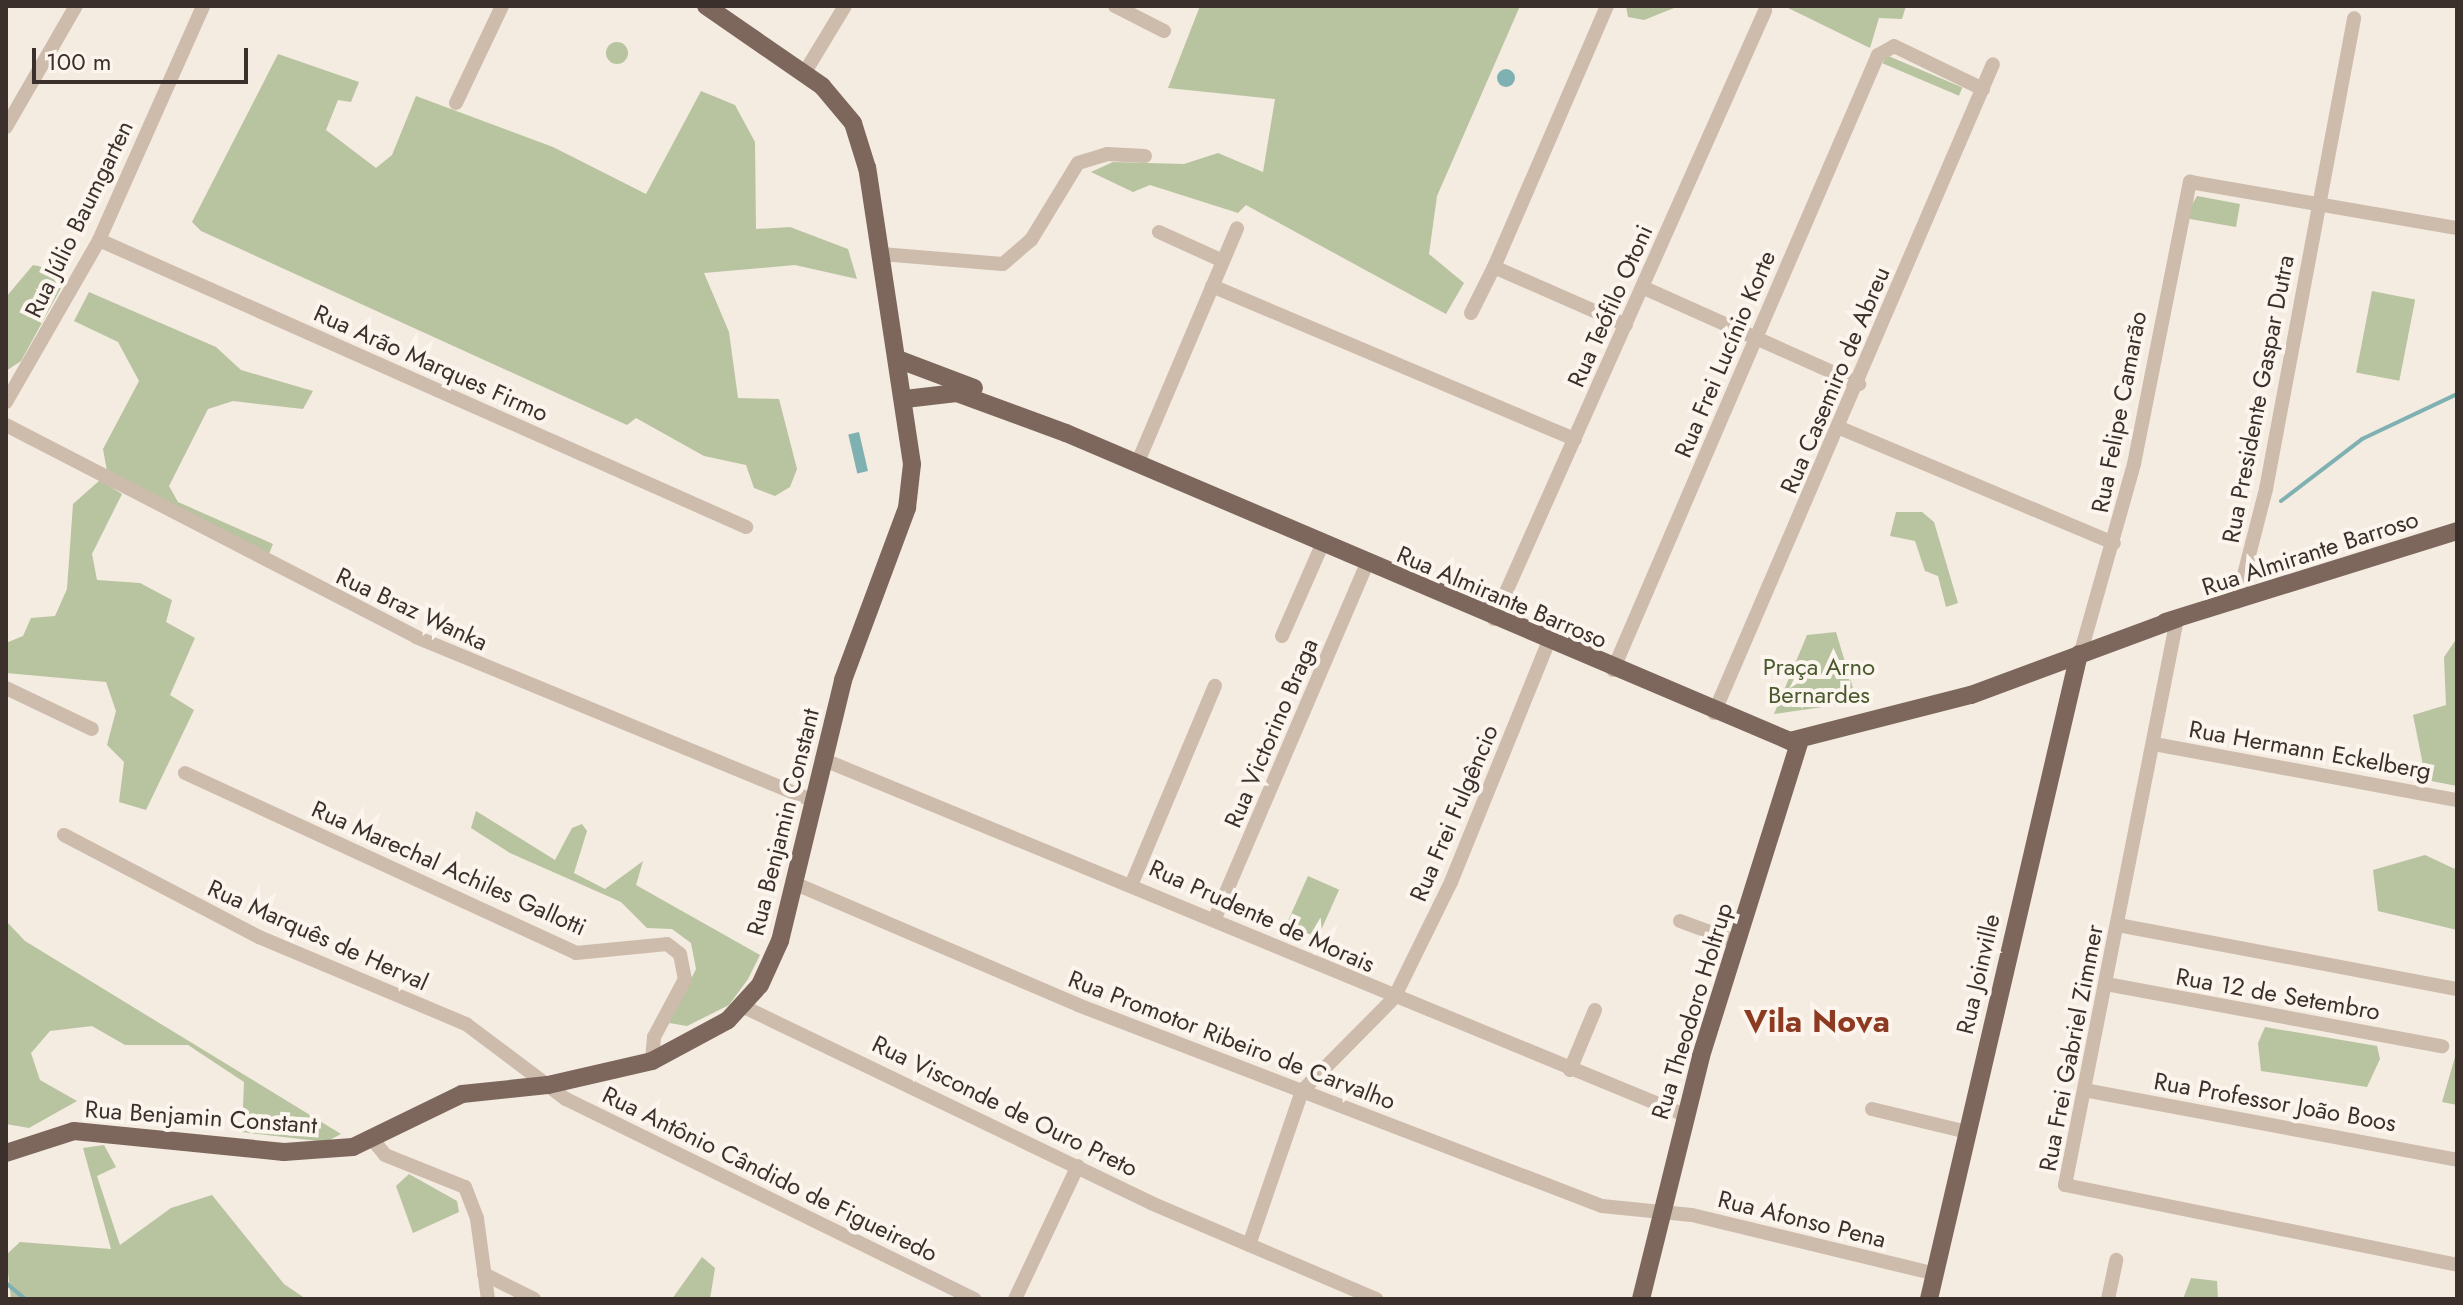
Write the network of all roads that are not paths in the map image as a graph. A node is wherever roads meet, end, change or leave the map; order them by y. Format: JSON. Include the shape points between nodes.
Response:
{"nodes":[{"id":1,"x":76,"y":6,"type":"edge"},
{"id":2,"x":203,"y":6,"type":"edge"},
{"id":3,"x":502,"y":6,"type":"edge"},
{"id":4,"x":706,"y":6,"type":"edge"},
{"id":5,"x":845,"y":6,"type":"edge"},
{"id":6,"x":1115,"y":6,"type":"edge"},
{"id":7,"x":1607,"y":6,"type":"edge"},
{"id":8,"x":1765,"y":11,"type":"dead end"},
{"id":9,"x":2354,"y":18,"type":"dead end"},
{"id":10,"x":1164,"y":31,"type":"dead end"},
{"id":11,"x":1993,"y":64,"type":"dead end"},
{"id":12,"x":805,"y":72,"type":"junction"},
{"id":13,"x":1983,"y":89,"type":"junction"},
{"id":14,"x":456,"y":103,"type":"dead end"},
{"id":15,"x":6,"y":127,"type":"edge"},
{"id":16,"x":1145,"y":156,"type":"dead end"},
{"id":17,"x":2320,"y":203,"type":"junction"},
{"id":18,"x":1237,"y":228,"type":"dead end"},
{"id":19,"x":2457,"y":228,"type":"edge"},
{"id":20,"x":1159,"y":232,"type":"dead end"},
{"id":21,"x":99,"y":240,"type":"junction"},
{"id":22,"x":881,"y":254,"type":"junction"},
{"id":23,"x":1223,"y":261,"type":"junction"},
{"id":24,"x":1494,"y":267,"type":"junction"},
{"id":25,"x":1212,"y":286,"type":"junction"},
{"id":26,"x":1642,"y":287,"type":"junction"},
{"id":27,"x":1471,"y":313,"type":"dead end"},
{"id":28,"x":1626,"y":325,"type":"junction"},
{"id":29,"x":1757,"y":339,"type":"junction"},
{"id":30,"x":900,"y":360,"type":"junction"},
{"id":31,"x":1859,"y":384,"type":"junction"},
{"id":32,"x":905,"y":399,"type":"junction"},
{"id":33,"x":6,"y":402,"type":"edge"},
{"id":34,"x":6,"y":425,"type":"edge"},
{"id":35,"x":1840,"y":428,"type":"junction"},
{"id":36,"x":1066,"y":433,"type":"junction"},
{"id":37,"x":1575,"y":439,"type":"junction"},
{"id":38,"x":1137,"y":464,"type":"junction"},
{"id":39,"x":746,"y":527,"type":"dead end"},
{"id":40,"x":2457,"y":531,"type":"edge"},
{"id":41,"x":2114,"y":543,"type":"junction"},
{"id":42,"x":1322,"y":545,"type":"junction"},
{"id":43,"x":1367,"y":564,"type":"junction"},
{"id":44,"x":2237,"y":602,"type":"junction"},
{"id":45,"x":1494,"y":619,"type":"junction"},
{"id":46,"x":2177,"y":619,"type":"junction"},
{"id":47,"x":1282,"y":636,"type":"dead end"},
{"id":48,"x":1548,"y":643,"type":"junction"},
{"id":49,"x":2079,"y":654,"type":"junction"},
{"id":50,"x":1613,"y":670,"type":"junction"},
{"id":51,"x":1215,"y":686,"type":"dead end"},
{"id":52,"x":6,"y":688,"type":"edge"},
{"id":53,"x":1714,"y":713,"type":"junction"},
{"id":54,"x":92,"y":729,"type":"dead end"},
{"id":55,"x":1800,"y":741,"type":"junction"},
{"id":56,"x":2154,"y":744,"type":"junction"},
{"id":57,"x":822,"y":759,"type":"junction"},
{"id":58,"x":185,"y":773,"type":"dead end"},
{"id":59,"x":2457,"y":800,"type":"edge"},
{"id":60,"x":813,"y":801,"type":"junction"},
{"id":61,"x":64,"y":835,"type":"dead end"},
{"id":62,"x":1132,"y":883,"type":"junction"},
{"id":63,"x":796,"y":884,"type":"junction"},
{"id":64,"x":1215,"y":918,"type":"junction"},
{"id":65,"x":1680,"y":921,"type":"dead end"},
{"id":66,"x":2118,"y":925,"type":"junction"},
{"id":67,"x":1737,"y":942,"type":"junction"},
{"id":68,"x":2106,"y":984,"type":"junction"},
{"id":69,"x":2457,"y":989,"type":"edge"},
{"id":70,"x":1394,"y":998,"type":"junction"},
{"id":71,"x":742,"y":1006,"type":"junction"},
{"id":72,"x":1595,"y":1010,"type":"dead end"},
{"id":73,"x":2442,"y":1046,"type":"dead end"},
{"id":74,"x":652,"y":1061,"type":"junction"},
{"id":75,"x":1570,"y":1070,"type":"junction"},
{"id":76,"x":548,"y":1085,"type":"junction"},
{"id":77,"x":2084,"y":1090,"type":"junction"},
{"id":78,"x":1302,"y":1091,"type":"junction"},
{"id":79,"x":1872,"y":1109,"type":"dead end"},
{"id":80,"x":1685,"y":1115,"type":"junction"},
{"id":81,"x":1967,"y":1132,"type":"junction"},
{"id":82,"x":373,"y":1140,"type":"junction"},
{"id":83,"x":6,"y":1153,"type":"edge"},
{"id":84,"x":2457,"y":1160,"type":"edge"},
{"id":85,"x":1078,"y":1166,"type":"junction"},
{"id":86,"x":1659,"y":1212,"type":"junction"},
{"id":87,"x":1249,"y":1245,"type":"junction"},
{"id":88,"x":2116,"y":1260,"type":"dead end"},
{"id":89,"x":2457,"y":1265,"type":"edge"},
{"id":90,"x":484,"y":1274,"type":"junction"},
{"id":91,"x":1935,"y":1274,"type":"junction"},
{"id":92,"x":488,"y":1299,"type":"edge"},
{"id":93,"x":534,"y":1299,"type":"edge"},
{"id":94,"x":975,"y":1299,"type":"edge"},
{"id":95,"x":1015,"y":1299,"type":"edge"},
{"id":96,"x":1376,"y":1299,"type":"edge"},
{"id":97,"x":1641,"y":1299,"type":"edge"},
{"id":98,"x":1929,"y":1299,"type":"edge"},
{"id":99,"x":2108,"y":1299,"type":"edge"}],
"edges":[{"from":1,"to":15,"type":"street"},
{"from":2,"to":21,"type":"street","name":"Rua Júlio Baumgarten"},
{"from":3,"to":14,"type":"street"},
{"from":4,"to":12,"type":"main road","name":"Rua Benjamin Constant"},
{"from":5,"to":12,"type":"street"},
{"from":6,"to":10,"type":"street"},
{"from":7,"to":24,"type":"street"},
{"from":8,"to":26,"type":"street","name":"Rua Teófilo Otoni"},
{"from":9,"to":17,"type":"street","name":"Rua Presidente Gaspar Dutra"},
{"from":11,"to":13,"type":"street","name":"Rua Casemiro de Abreu"},
{"from":12,"to":22,"type":"main road","name":"Rua Benjamin Constant","via":[[835,98],[857,133]]},
{"from":13,"to":29,"type":"street","name":"Rua Frei Lucínio Korte","via":[[1894,46],[1878,55]]},
{"from":13,"to":31,"type":"street","name":"Rua Casemiro de Abreu"},
{"from":16,"to":22,"type":"street","via":[[1107,154],[1078,163],[1031,240],[1003,264]]},
{"from":17,"to":19,"type":"street"},
{"from":17,"to":41,"type":"street","name":"Rua Felipe Camarão","via":[[2190,182]]},
{"from":17,"to":44,"type":"street","name":"Rua Presidente Gaspar Dutra"},
{"from":18,"to":23,"type":"street"},
{"from":20,"to":23,"type":"street"},
{"from":21,"to":33,"type":"street","name":"Rua Júlio Baumgarten"},
{"from":21,"to":39,"type":"street","name":"Rua Arão Marques Firmo"},
{"from":22,"to":30,"type":"main road","name":"Rua Benjamin Constant"},
{"from":23,"to":25,"type":"street"},
{"from":24,"to":27,"type":"street"},
{"from":24,"to":28,"type":"street"},
{"from":25,"to":37,"type":"street"},
{"from":25,"to":38,"type":"street"},
{"from":26,"to":28,"type":"street","name":"Rua Teófilo Otoni"},
{"from":26,"to":29,"type":"street"},
{"from":28,"to":37,"type":"street","name":"Rua Teófilo Otoni"},
{"from":29,"to":31,"type":"street"},
{"from":29,"to":50,"type":"street","name":"Rua Frei Lucínio Korte"},
{"from":30,"to":32,"type":"main road","name":"Rua Benjamin Constant"},
{"from":30,"to":36,"type":"main road","name":"Rua Almirante Barroso","via":[[1028,410]]},
{"from":31,"to":35,"type":"street","name":"Rua Casemiro de Abreu"},
{"from":32,"to":36,"type":"main road","name":"Rua Almirante Barroso","via":[[957,393]]},
{"from":32,"to":57,"type":"main road","name":"Rua Benjamin Constant","via":[[910,495],[860,622]]},
{"from":34,"to":60,"type":"street","name":"Rua Braz Wanka","via":[[416,637]]},
{"from":35,"to":41,"type":"street"},
{"from":35,"to":53,"type":"street","name":"Rua Casemiro de Abreu"},
{"from":36,"to":38,"type":"main road","name":"Rua Almirante Barroso"},
{"from":37,"to":45,"type":"street","name":"Rua Teófilo Otoni"},
{"from":38,"to":42,"type":"main road","name":"Rua Almirante Barroso"},
{"from":40,"to":44,"type":"main road","name":"Rua Almirante Barroso"},
{"from":41,"to":49,"type":"street","name":"Rua Felipe Camarão"},
{"from":42,"to":43,"type":"main road","name":"Rua Almirante Barroso"},
{"from":42,"to":47,"type":"street"},
{"from":43,"to":45,"type":"main road","name":"Rua Almirante Barroso"},
{"from":43,"to":64,"type":"street","name":"Rua Victorino Braga"},
{"from":44,"to":46,"type":"main road","name":"Rua Almirante Barroso"},
{"from":45,"to":48,"type":"main road","name":"Rua Almirante Barroso"},
{"from":46,"to":49,"type":"main road","name":"Rua Almirante Barroso"},
{"from":46,"to":56,"type":"street","name":"Rua Frei Gabriel Zimmer"},
{"from":48,"to":50,"type":"main road","name":"Rua Almirante Barroso"},
{"from":48,"to":70,"type":"street","name":"Rua Frei Fulgêncio","via":[[1451,882]]},
{"from":49,"to":55,"type":"main road","name":"Rua Almirante Barroso"},
{"from":49,"to":81,"type":"main road","name":"Rua Joinville"},
{"from":50,"to":53,"type":"main road","name":"Rua Almirante Barroso"},
{"from":51,"to":62,"type":"street"},
{"from":52,"to":54,"type":"street"},
{"from":53,"to":55,"type":"main road","name":"Rua Almirante Barroso"},
{"from":55,"to":67,"type":"main road","name":"Rua Theodoro Holtrup"},
{"from":56,"to":59,"type":"street","name":"Rua Hermann Eckelberg"},
{"from":56,"to":66,"type":"street","name":"Rua Frei Gabriel Zimmer"},
{"from":57,"to":60,"type":"main road","name":"Rua Benjamin Constant"},
{"from":57,"to":62,"type":"street","name":"Rua Prudente de Morais"},
{"from":58,"to":74,"type":"street","name":"Rua Marechal Achiles Gallotti","via":[[576,953],[667,944],[680,954],[685,979],[654,1037]]},
{"from":60,"to":63,"type":"main road","name":"Rua Benjamin Constant"},
{"from":61,"to":76,"type":"street","name":"Rua Marquês de Herval","via":[[259,937],[466,1024]]},
{"from":62,"to":64,"type":"street","name":"Rua Prudente de Morais"},
{"from":63,"to":71,"type":"main road","name":"Rua Benjamin Constant","via":[[770,966]]},
{"from":63,"to":78,"type":"street","name":"Rua Promotor Ribeiro de Carvalho"},
{"from":64,"to":70,"type":"street","name":"Rua Prudente de Morais"},
{"from":65,"to":67,"type":"street"},
{"from":66,"to":68,"type":"street","name":"Rua Frei Gabriel Zimmer"},
{"from":66,"to":69,"type":"street"},
{"from":67,"to":80,"type":"main road","name":"Rua Theodoro Holtrup"},
{"from":68,"to":73,"type":"street","name":"Rua 12 de Setembro"},
{"from":68,"to":77,"type":"street","name":"Rua Frei Gabriel Zimmer"},
{"from":70,"to":75,"type":"street","name":"Rua Prudente de Morais"},
{"from":70,"to":78,"type":"street","name":"Rua Frei Fulgêncio"},
{"from":71,"to":74,"type":"main road","name":"Rua Benjamin Constant","via":[[710,1032]]},
{"from":71,"to":85,"type":"street","name":"Rua Visconde de Ouro Preto"},
{"from":72,"to":75,"type":"street"},
{"from":74,"to":76,"type":"main road","name":"Rua Benjamin Constant"},
{"from":75,"to":80,"type":"street","name":"Rua Prudente de Morais"},
{"from":76,"to":82,"type":"main road","name":"Rua Benjamin Constant","via":[[462,1094]]},
{"from":76,"to":94,"type":"street","name":"Rua Antônio Cândido de Figueiredo"},
{"from":77,"to":84,"type":"street","name":"Rua Professor João Boos"},
{"from":77,"to":89,"type":"street","name":"Rua Frei Gabriel Zimmer","via":[[2069,1190]]},
{"from":78,"to":86,"type":"street","name":"Rua Promotor Ribeiro de Carvalho","via":[[1602,1206]]},
{"from":78,"to":87,"type":"street"},
{"from":79,"to":81,"type":"street"},
{"from":80,"to":86,"type":"main road","name":"Rua Theodoro Holtrup"},
{"from":81,"to":91,"type":"main road","name":"Rua Joinville"},
{"from":82,"to":83,"type":"main road","name":"Rua Benjamin Constant","via":[[284,1152],[74,1131]]},
{"from":82,"to":90,"type":"street","via":[[385,1155],[465,1187],[477,1219]]},
{"from":85,"to":87,"type":"street","name":"Rua Visconde de Ouro Preto"},
{"from":85,"to":95,"type":"street"},
{"from":86,"to":91,"type":"street","name":"Rua Afonso Pena"},
{"from":86,"to":97,"type":"main road","name":"Rua Theodoro Holtrup"},
{"from":87,"to":96,"type":"street","name":"Rua Visconde de Ouro Preto"},
{"from":88,"to":99,"type":"street"},
{"from":90,"to":92,"type":"street"},
{"from":90,"to":93,"type":"street"},
{"from":91,"to":98,"type":"main road","name":"Rua Joinville"}]}
